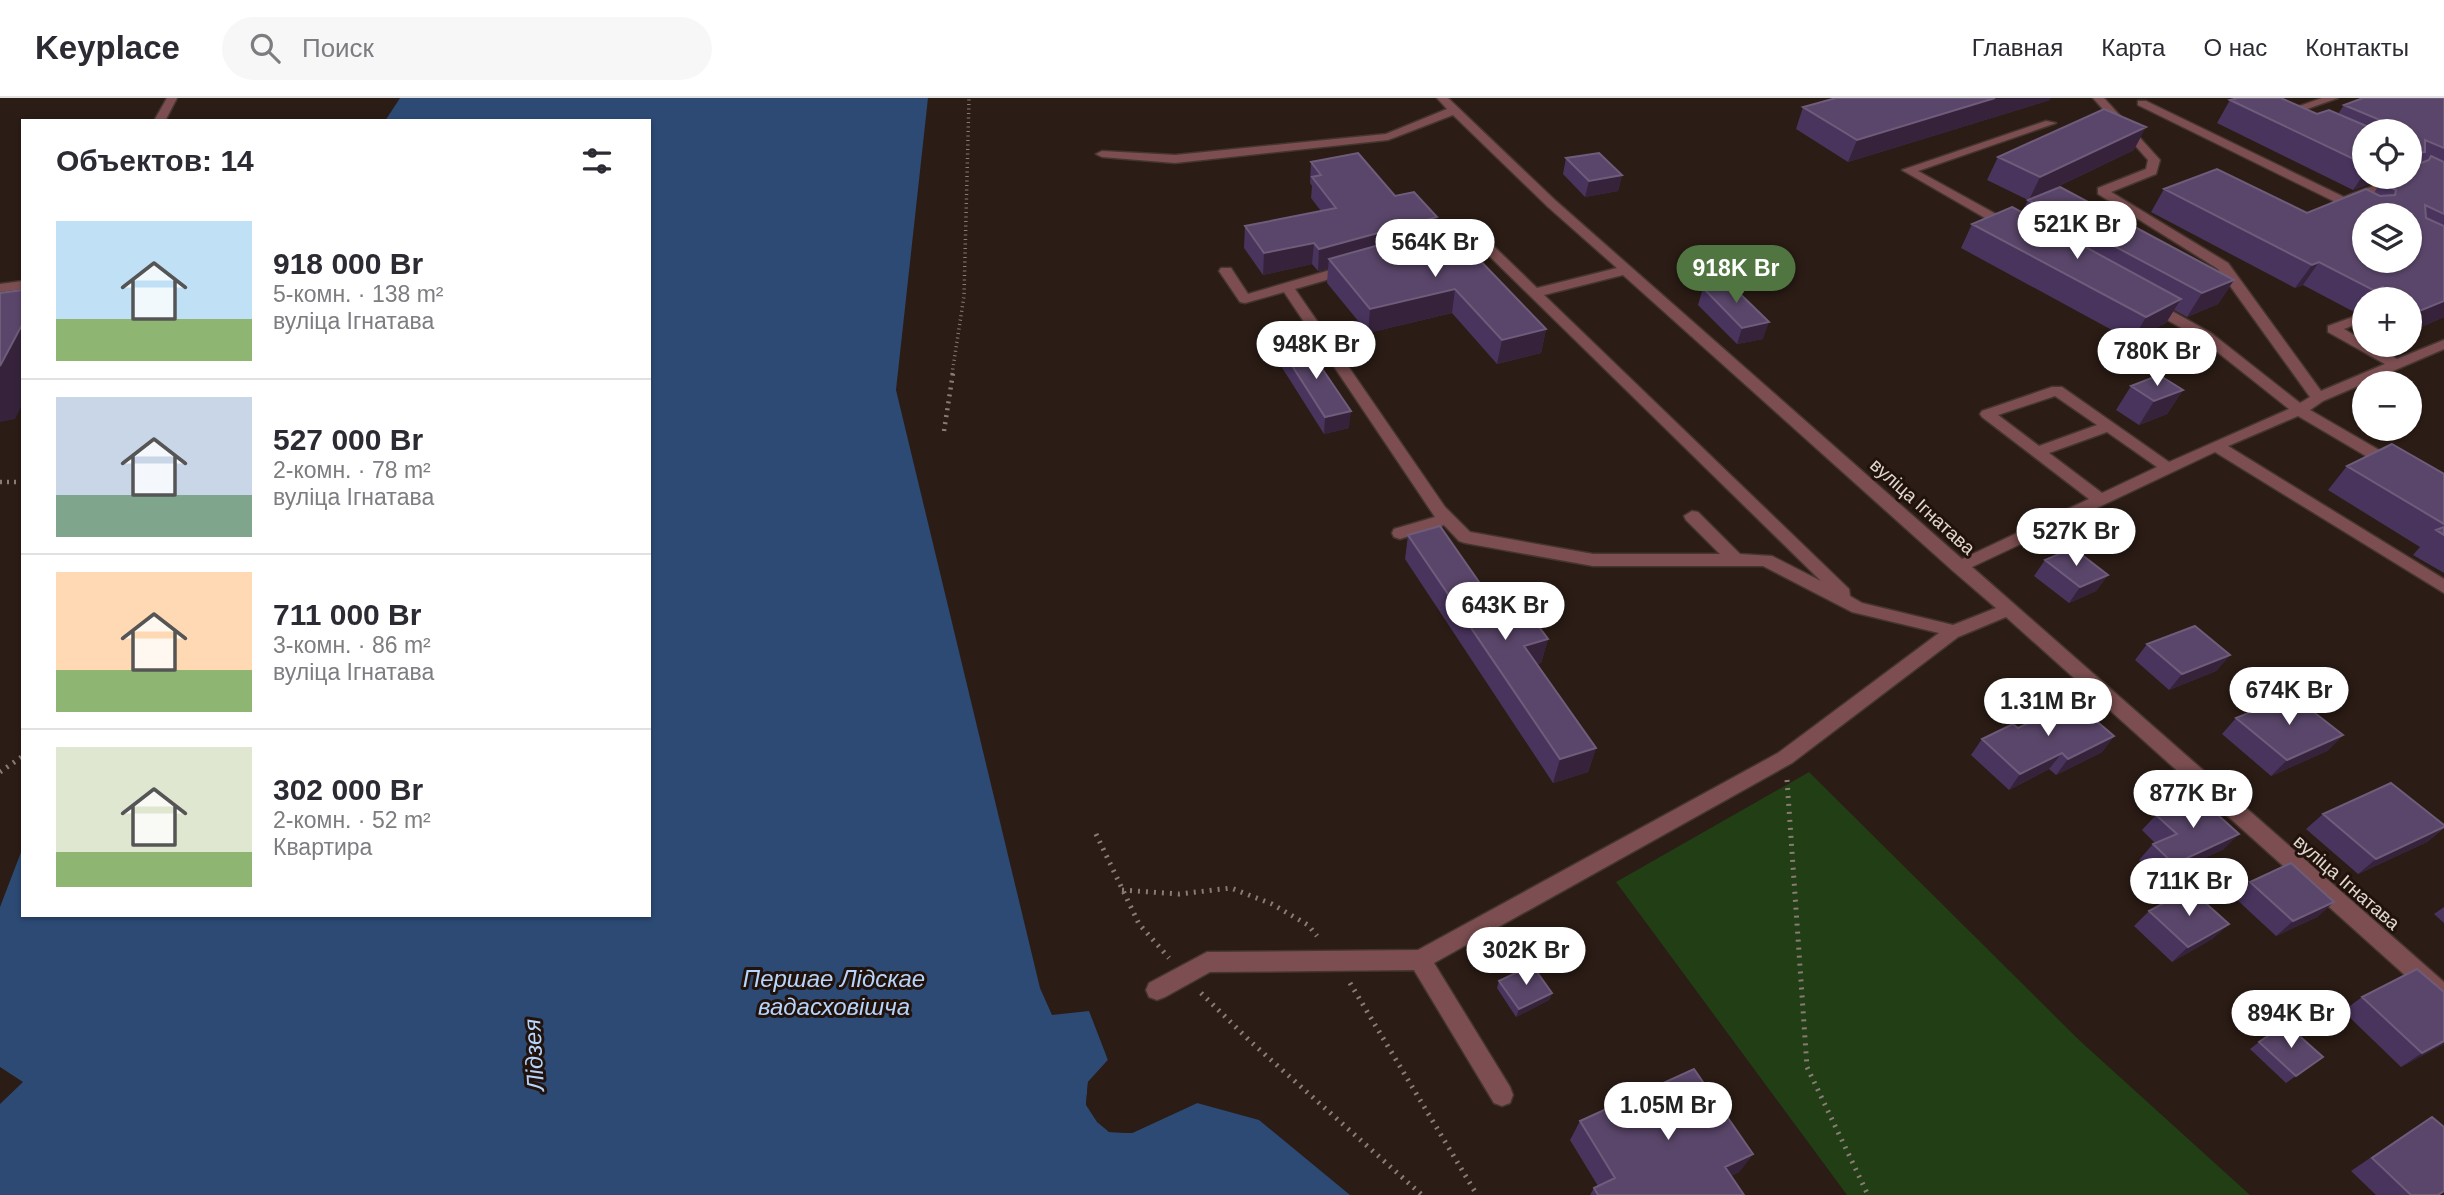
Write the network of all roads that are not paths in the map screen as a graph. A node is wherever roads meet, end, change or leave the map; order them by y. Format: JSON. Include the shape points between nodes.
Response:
{"nodes":[{"id":1,"x":172,"y":98,"type":"edge"},
{"id":2,"x":1442,"y":98,"type":"edge"},
{"id":3,"x":2098,"y":98,"type":"edge"},
{"id":4,"x":2333,"y":98,"type":"edge"},
{"id":5,"x":2142,"y":103,"type":"dead end"},
{"id":6,"x":1455,"y":110,"type":"junction"},
{"id":7,"x":160,"y":119,"type":"edge"},
{"id":8,"x":2050,"y":123,"type":"dead end"},
{"id":9,"x":2309,"y":124,"type":"edge"},
{"id":10,"x":2131,"y":134,"type":"junction"},
{"id":11,"x":2118,"y":142,"type":"edge"},
{"id":12,"x":1102,"y":154,"type":"dead end"},
{"id":13,"x":2374,"y":189,"type":"edge"},
{"id":14,"x":2342,"y":201,"type":"junction"},
{"id":15,"x":2352,"y":206,"type":"edge"},
{"id":16,"x":2028,"y":236,"type":"edge"},
{"id":17,"x":1420,"y":249,"type":"edge"},
{"id":18,"x":1367,"y":264,"type":"edge"},
{"id":19,"x":1626,"y":270,"type":"junction"},
{"id":20,"x":1226,"y":271,"type":"dead end"},
{"id":21,"x":21,"y":285,"type":"edge"},
{"id":22,"x":1287,"y":287,"type":"junction"},
{"id":23,"x":0,"y":288,"type":"edge"},
{"id":24,"x":1534,"y":292,"type":"junction"},
{"id":25,"x":2135,"y":296,"type":"edge"},
{"id":26,"x":2352,"y":321,"type":"edge"},
{"id":27,"x":2352,"y":340,"type":"edge"},
{"id":28,"x":2444,"y":344,"type":"edge"},
{"id":29,"x":2383,"y":357,"type":"edge"},
{"id":30,"x":2397,"y":365,"type":"junction"},
{"id":31,"x":2318,"y":398,"type":"junction"},
{"id":32,"x":2300,"y":410,"type":"junction"},
{"id":33,"x":2109,"y":426,"type":"junction"},
{"id":34,"x":2216,"y":446,"type":"junction"},
{"id":35,"x":2037,"y":452,"type":"junction"},
{"id":36,"x":2168,"y":468,"type":"junction"},
{"id":37,"x":2408,"y":474,"type":"edge"},
{"id":38,"x":2101,"y":500,"type":"junction"},
{"id":39,"x":1692,"y":516,"type":"dead end"},
{"id":40,"x":1447,"y":519,"type":"junction"},
{"id":41,"x":1400,"y":533,"type":"dead end"},
{"id":42,"x":1736,"y":560,"type":"junction"},
{"id":43,"x":1959,"y":567,"type":"junction"},
{"id":44,"x":2444,"y":587,"type":"edge"},
{"id":45,"x":1858,"y":608,"type":"junction"},
{"id":46,"x":2008,"y":610,"type":"junction"},
{"id":47,"x":1952,"y":632,"type":"junction"},
{"id":48,"x":1420,"y":960,"type":"junction"},
{"id":49,"x":1157,"y":990,"type":"dead end"},
{"id":50,"x":2444,"y":996,"type":"edge"},
{"id":51,"x":1502,"y":1095,"type":"dead end"}],
"edges":[{"from":1,"to":7,"type":"street"},
{"from":2,"to":6,"type":"street","name":"вуліца Ігнатава"},
{"from":3,"to":10,"type":"street"},
{"from":4,"to":9,"type":"street","via":[[2281,111]]},
{"from":5,"to":14,"type":"street"},
{"from":6,"to":12,"type":"street","via":[[1388,137],[1175,159]]},
{"from":6,"to":19,"type":"street","name":"вуліца Ігнатава"},
{"from":8,"to":16,"type":"street","via":[[1909,170]]},
{"from":10,"to":11,"type":"street"},
{"from":10,"to":31,"type":"street","via":[[2154,160],[2152,171],[2102,191],[2223,265]]},
{"from":13,"to":14,"type":"street"},
{"from":14,"to":15,"type":"street"},
{"from":17,"to":24,"type":"street","via":[[1474,234]]},
{"from":18,"to":22,"type":"street"},
{"from":19,"to":24,"type":"street"},
{"from":19,"to":43,"type":"street","name":"вуліца Ігнатава"},
{"from":20,"to":22,"type":"street","via":[[1245,299]]},
{"from":21,"to":23,"type":"street"},
{"from":22,"to":40,"type":"street"},
{"from":24,"to":45,"type":"street"},
{"from":25,"to":32,"type":"street","via":[[2206,336]]},
{"from":26,"to":27,"type":"street","via":[[2333,329]]},
{"from":28,"to":30,"type":"street"},
{"from":29,"to":30,"type":"street"},
{"from":30,"to":31,"type":"street"},
{"from":31,"to":32,"type":"street"},
{"from":32,"to":34,"type":"street"},
{"from":32,"to":37,"type":"street"},
{"from":33,"to":35,"type":"street"},
{"from":33,"to":35,"type":"street","via":[[2057,390],[1987,414]]},
{"from":33,"to":36,"type":"street"},
{"from":34,"to":36,"type":"street"},
{"from":34,"to":44,"type":"street"},
{"from":35,"to":38,"type":"street"},
{"from":36,"to":38,"type":"street"},
{"from":38,"to":43,"type":"street"},
{"from":39,"to":42,"type":"street"},
{"from":40,"to":41,"type":"street"},
{"from":40,"to":42,"type":"street","via":[[1465,537],[1593,560]]},
{"from":42,"to":45,"type":"street","via":[[1766,560]]},
{"from":43,"to":46,"type":"street","name":"вуліца Ігнатава"},
{"from":45,"to":47,"type":"street"},
{"from":46,"to":47,"type":"street"},
{"from":46,"to":50,"type":"street","name":"вуліца Ігнатава"},
{"from":47,"to":48,"type":"street","via":[[1785,758]]},
{"from":48,"to":49,"type":"street","via":[[1207,961]]},
{"from":48,"to":51,"type":"street"}]}
